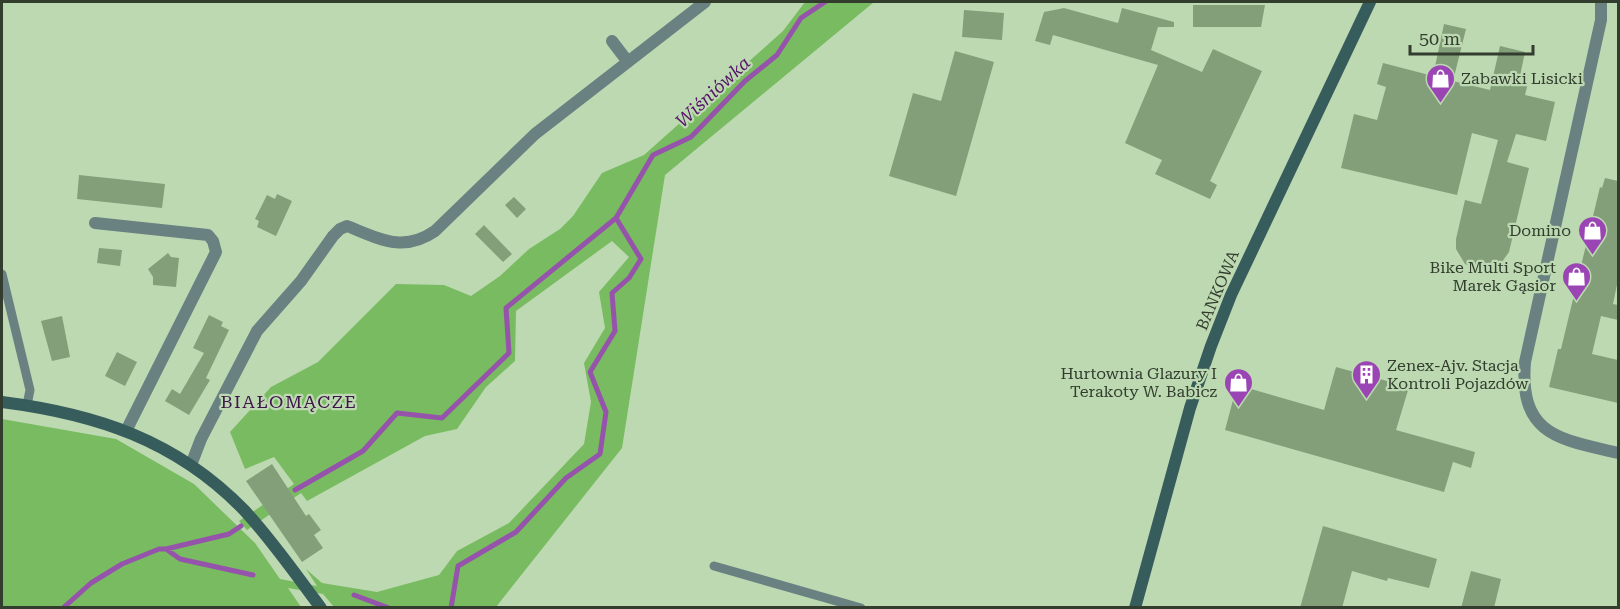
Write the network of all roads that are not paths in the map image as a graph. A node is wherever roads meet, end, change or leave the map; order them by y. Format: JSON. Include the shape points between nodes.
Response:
{"nodes":[{"id":1,"x":705,"y":2,"type":"edge"},
{"id":2,"x":1371,"y":2,"type":"edge"},
{"id":3,"x":1601,"y":2,"type":"edge"},
{"id":4,"x":612,"y":41,"type":"dead end"},
{"id":5,"x":628,"y":62,"type":"junction"},
{"id":6,"x":95,"y":224,"type":"dead end"},
{"id":7,"x":2,"y":274,"type":"edge"},
{"id":8,"x":2,"y":402,"type":"edge"},
{"id":9,"x":27,"y":405,"type":"junction"},
{"id":10,"x":126,"y":431,"type":"junction"},
{"id":11,"x":1618,"y":453,"type":"edge"},
{"id":12,"x":191,"y":465,"type":"junction"},
{"id":13,"x":714,"y":566,"type":"dead end"},
{"id":14,"x":321,"y":608,"type":"edge"},
{"id":15,"x":861,"y":608,"type":"edge"},
{"id":16,"x":1135,"y":608,"type":"edge"}],
"edges":[{"from":1,"to":5,"type":"street"},
{"from":2,"to":16,"type":"street","name":"BANKOWA","via":[[1236,284],[1211,346]]},
{"from":3,"to":11,"type":"street","via":[[1601,20],[1523,382],[1528,406],[1550,433],[1562,440]]},
{"from":4,"to":5,"type":"street"},
{"from":5,"to":12,"type":"street","via":[[535,134],[423,240],[395,243],[347,226],[340,229],[258,331]]},
{"from":6,"to":10,"type":"street","via":[[208,235],[216,252]]},
{"from":7,"to":9,"type":"lane","via":[[30,390]]},
{"from":8,"to":9,"type":"street"},
{"from":9,"to":10,"type":"street","via":[[96,420]]},
{"from":10,"to":12,"type":"street"},
{"from":12,"to":14,"type":"street","via":[[245,511]]},
{"from":13,"to":15,"type":"lane"}]}
